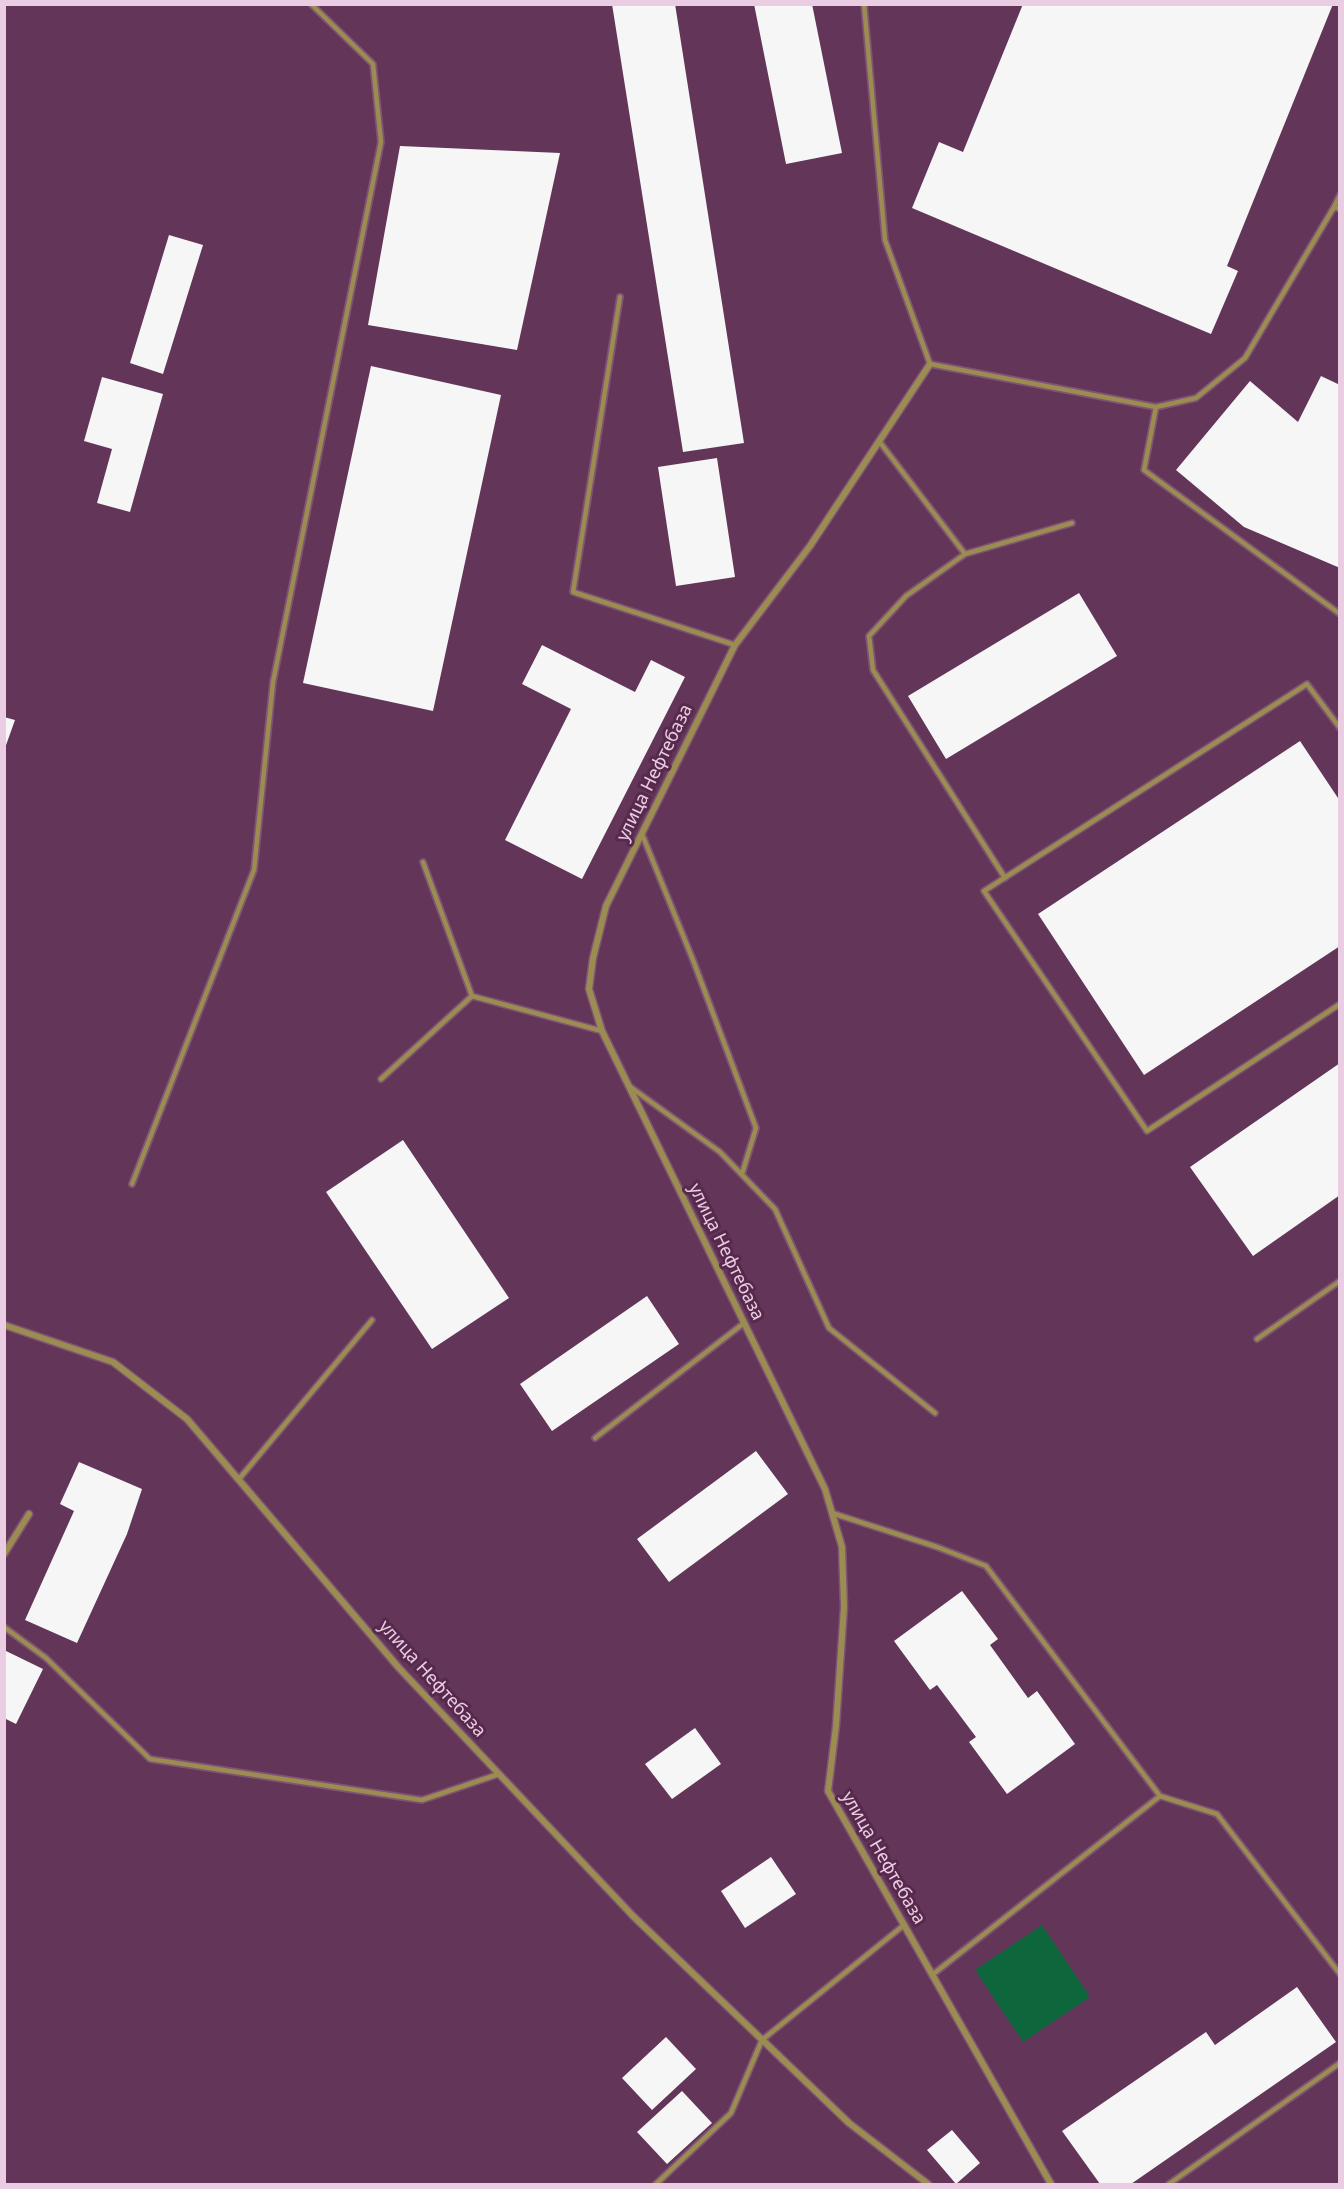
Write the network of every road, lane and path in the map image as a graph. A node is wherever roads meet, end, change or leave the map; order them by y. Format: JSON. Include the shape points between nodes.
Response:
{"nodes":[{"id":1,"x":311,"y":4,"type":"edge"},
{"id":2,"x":864,"y":4,"type":"edge"},
{"id":3,"x":1340,"y":195,"type":"edge"},
{"id":4,"x":1337,"y":208,"type":"edge"},
{"id":5,"x":620,"y":297,"type":"dead end"},
{"id":6,"x":930,"y":364,"type":"junction"},
{"id":7,"x":1156,"y":407,"type":"junction"},
{"id":8,"x":879,"y":441,"type":"junction"},
{"id":9,"x":1072,"y":523,"type":"dead end"},
{"id":10,"x":966,"y":554,"type":"junction"},
{"id":11,"x":1340,"y":614,"type":"edge"},
{"id":12,"x":735,"y":645,"type":"junction"},
{"id":13,"x":1340,"y":728,"type":"edge"},
{"id":14,"x":642,"y":834,"type":"junction"},
{"id":15,"x":423,"y":862,"type":"dead end"},
{"id":16,"x":1005,"y":878,"type":"junction"},
{"id":17,"x":472,"y":996,"type":"junction"},
{"id":18,"x":1340,"y":1004,"type":"edge"},
{"id":19,"x":602,"y":1031,"type":"junction"},
{"id":20,"x":381,"y":1079,"type":"dead end"},
{"id":21,"x":629,"y":1086,"type":"junction"},
{"id":22,"x":742,"y":1174,"type":"junction"},
{"id":23,"x":132,"y":1184,"type":"dead end"},
{"id":24,"x":1340,"y":1281,"type":"edge"},
{"id":25,"x":372,"y":1320,"type":"dead end"},
{"id":26,"x":744,"y":1323,"type":"junction"},
{"id":27,"x":4,"y":1325,"type":"edge"},
{"id":28,"x":1257,"y":1339,"type":"dead end"},
{"id":29,"x":935,"y":1413,"type":"dead end"},
{"id":30,"x":595,"y":1438,"type":"dead end"},
{"id":31,"x":239,"y":1479,"type":"junction"},
{"id":32,"x":832,"y":1513,"type":"junction"},
{"id":33,"x":29,"y":1514,"type":"dead end"},
{"id":34,"x":4,"y":1554,"type":"edge"},
{"id":35,"x":4,"y":1627,"type":"edge"},
{"id":36,"x":500,"y":1774,"type":"junction"},
{"id":37,"x":1160,"y":1796,"type":"junction"},
{"id":38,"x":904,"y":1925,"type":"junction"},
{"id":39,"x":1340,"y":1974,"type":"edge"},
{"id":40,"x":933,"y":1975,"type":"junction"},
{"id":41,"x":762,"y":2040,"type":"junction"},
{"id":42,"x":1340,"y":2063,"type":"edge"},
{"id":43,"x":656,"y":2184,"type":"edge"},
{"id":44,"x":928,"y":2184,"type":"edge"},
{"id":45,"x":1051,"y":2184,"type":"edge"},
{"id":46,"x":1169,"y":2184,"type":"edge"}],
"edges":[{"from":1,"to":23,"type":"lane","via":[[374,64],[381,142],[273,682],[254,870]]},
{"from":2,"to":6,"type":"lane","via":[[885,240]]},
{"from":3,"to":4,"type":"lane"},
{"from":4,"to":7,"type":"lane","via":[[1245,358],[1196,398]]},
{"from":5,"to":12,"type":"lane","via":[[573,592]]},
{"from":6,"to":7,"type":"lane"},
{"from":6,"to":8,"type":"street","name":"улица Нефтебаза"},
{"from":7,"to":11,"type":"lane","via":[[1144,470]]},
{"from":8,"to":10,"type":"lane"},
{"from":8,"to":12,"type":"street","name":"улица Нефтебаза","via":[[810,546]]},
{"from":9,"to":10,"type":"lane"},
{"from":10,"to":16,"type":"lane","via":[[906,596],[869,636],[873,670]]},
{"from":12,"to":14,"type":"street","name":"улица Нефтебаза"},
{"from":13,"to":16,"type":"lane","via":[[1307,684]]},
{"from":14,"to":19,"type":"street","name":"улица Нефтебаза","via":[[606,906],[593,958],[589,989]]},
{"from":14,"to":22,"type":"lane","via":[[756,1128]]},
{"from":15,"to":17,"type":"lane"},
{"from":16,"to":18,"type":"lane","via":[[984,891],[1147,1131]]},
{"from":17,"to":19,"type":"lane"},
{"from":17,"to":20,"type":"lane"},
{"from":19,"to":21,"type":"street","name":"улица Нефтебаза"},
{"from":21,"to":22,"type":"lane","via":[[720,1152]]},
{"from":21,"to":26,"type":"street","name":"улица Нефтебаза"},
{"from":22,"to":29,"type":"lane","via":[[775,1209],[830,1328]]},
{"from":24,"to":28,"type":"lane"},
{"from":25,"to":31,"type":"lane"},
{"from":26,"to":30,"type":"lane"},
{"from":26,"to":32,"type":"street","name":"улица Нефтебаза","via":[[825,1489]]},
{"from":27,"to":31,"type":"street","name":"улица Нефтебаза","via":[[113,1362],[187,1419]]},
{"from":31,"to":36,"type":"street","name":"улица Нефтебаза","via":[[399,1668]]},
{"from":32,"to":37,"type":"lane","via":[[986,1566]]},
{"from":32,"to":38,"type":"street","name":"улица Нефтебаза","via":[[842,1547],[844,1608],[828,1791]]},
{"from":33,"to":34,"type":"street"},
{"from":35,"to":36,"type":"lane","via":[[46,1658],[150,1760],[422,1800]]},
{"from":36,"to":41,"type":"street","name":"улица Нефтебаза","via":[[633,1916]]},
{"from":37,"to":39,"type":"lane","via":[[1216,1814]]},
{"from":37,"to":40,"type":"lane"},
{"from":38,"to":40,"type":"street","name":"улица Нефтебаза"},
{"from":38,"to":41,"type":"lane"},
{"from":40,"to":45,"type":"street","name":"улица Нефтебаза"},
{"from":41,"to":43,"type":"lane","via":[[731,2113]]},
{"from":41,"to":44,"type":"street","name":"улица Нефтебаза","via":[[849,2123]]},
{"from":42,"to":46,"type":"lane"}]}
